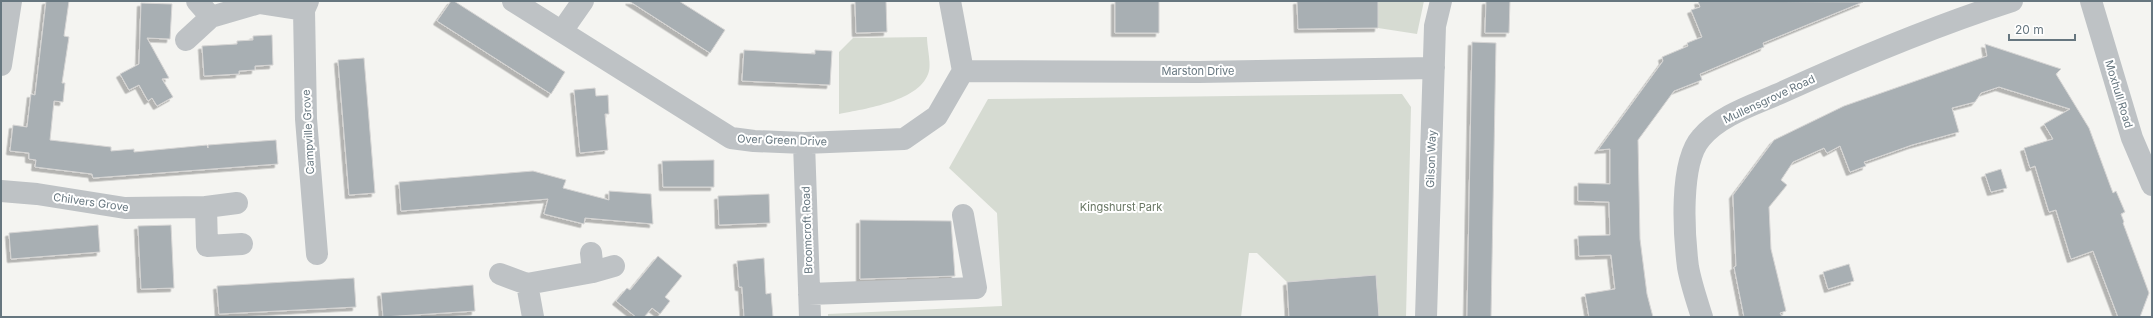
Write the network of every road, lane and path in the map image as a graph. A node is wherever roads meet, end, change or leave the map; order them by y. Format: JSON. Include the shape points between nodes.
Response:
{"nodes":[{"id":1,"x":10,"y":1,"type":"edge"},
{"id":2,"x":197,"y":1,"type":"edge"},
{"id":3,"x":513,"y":1,"type":"edge"},
{"id":4,"x":583,"y":1,"type":"edge"},
{"id":5,"x":950,"y":1,"type":"edge"},
{"id":6,"x":1441,"y":1,"type":"edge"},
{"id":7,"x":2012,"y":1,"type":"edge"},
{"id":8,"x":2091,"y":1,"type":"edge"},
{"id":9,"x":306,"y":5,"type":"edge"},
{"id":10,"x":211,"y":17,"type":"junction"},
{"id":11,"x":562,"y":31,"type":"junction"},
{"id":12,"x":186,"y":40,"type":"dead end"},
{"id":13,"x":1,"y":65,"type":"edge"},
{"id":14,"x":1434,"y":68,"type":"junction"},
{"id":15,"x":963,"y":71,"type":"junction"},
{"id":16,"x":804,"y":143,"type":"junction"},
{"id":17,"x":2152,"y":186,"type":"edge"},
{"id":18,"x":1,"y":191,"type":"edge"},
{"id":19,"x":237,"y":203,"type":"dead end"},
{"id":20,"x":206,"y":207,"type":"junction"},
{"id":21,"x":963,"y":215,"type":"dead end"},
{"id":22,"x":242,"y":244,"type":"dead end"},
{"id":23,"x":317,"y":254,"type":"dead end"},
{"id":24,"x":614,"y":266,"type":"dead end"},
{"id":25,"x":500,"y":274,"type":"dead end"},
{"id":26,"x":527,"y":284,"type":"junction"},
{"id":27,"x":809,"y":294,"type":"junction"},
{"id":28,"x":532,"y":317,"type":"edge"},
{"id":29,"x":810,"y":317,"type":"edge"},
{"id":30,"x":1426,"y":317,"type":"edge"},
{"id":31,"x":1702,"y":317,"type":"edge"}],
"edges":[{"from":1,"to":13,"type":"street"},
{"from":2,"to":10,"type":"street"},
{"from":3,"to":11,"type":"street","name":"Over Green Drive"},
{"from":4,"to":11,"type":"street"},
{"from":5,"to":15,"type":"street"},
{"from":6,"to":14,"type":"street","name":"Gilson Way","via":[[1435,26]]},
{"from":7,"to":31,"type":"street","name":"Mullensgrove Road","via":[[1878,49],[1724,118],[1701,138],[1690,158],[1684,190],[1688,268]]},
{"from":8,"to":17,"type":"street","name":"Moxhull Road","via":[[2132,138]]},
{"from":9,"to":10,"type":"street","name":"Campville Grove","via":[[259,3]]},
{"from":9,"to":23,"type":"street","name":"Campville Grove","via":[[306,119]]},
{"from":10,"to":12,"type":"street","name":"Campville Grove"},
{"from":11,"to":16,"type":"street","name":"Over Green Drive","via":[[731,138]]},
{"from":14,"to":15,"type":"street","name":"Marston Drive","via":[[1199,72]]},
{"from":14,"to":30,"type":"street","name":"Gilson Way"},
{"from":15,"to":16,"type":"street","name":"Over Green Drive","via":[[937,116],[904,139]]},
{"from":16,"to":27,"type":"street","name":"Broomcroft Road"},
{"from":18,"to":20,"type":"street","name":"Chilvers Grove","via":[[125,208]]},
{"from":19,"to":20,"type":"street","name":"Chilvers Grove"},
{"from":20,"to":22,"type":"street","via":[[207,246]]},
{"from":21,"to":27,"type":"street","via":[[976,288]]},
{"from":24,"to":26,"type":"street","via":[[592,263]]},
{"from":25,"to":26,"type":"street"},
{"from":26,"to":28,"type":"street"},
{"from":27,"to":29,"type":"street","name":"Broomcroft Road"}]}
